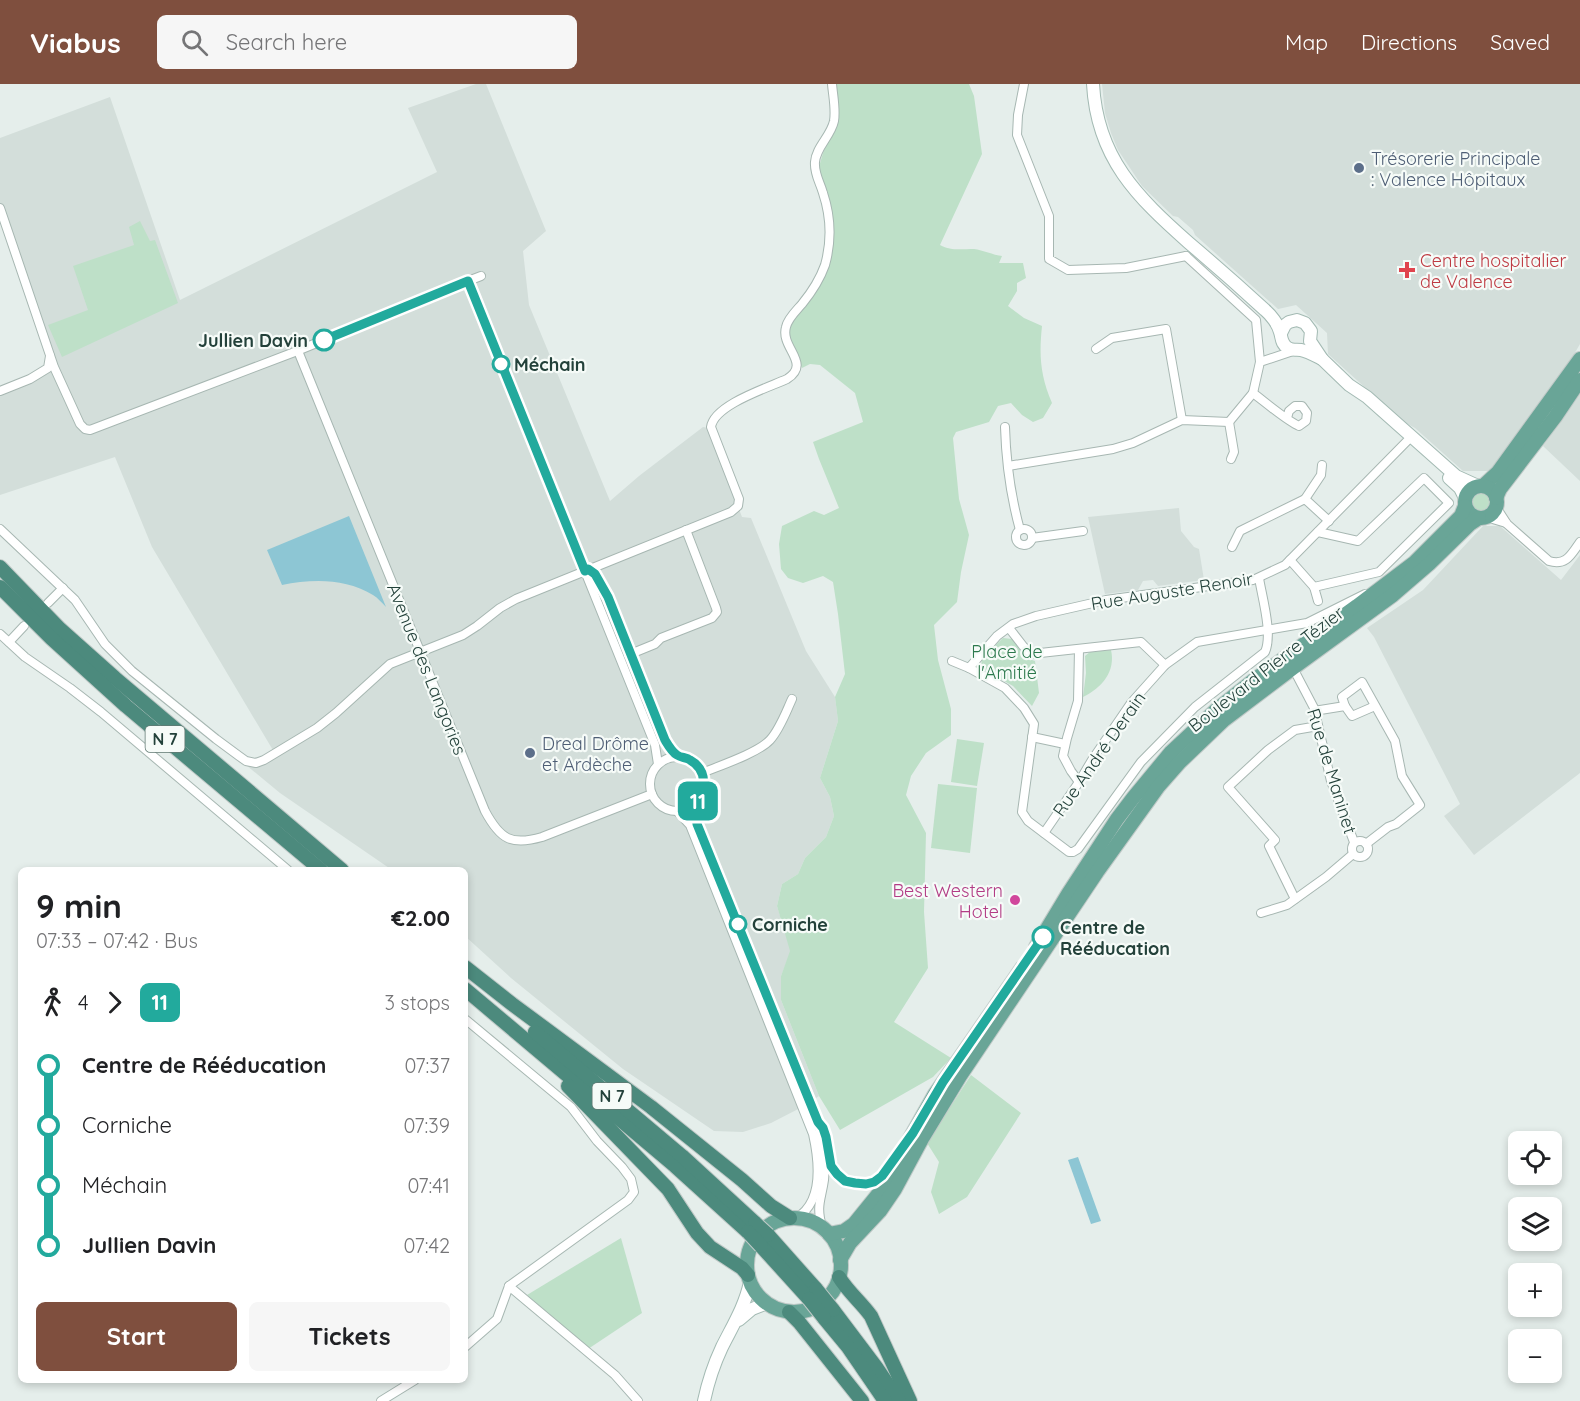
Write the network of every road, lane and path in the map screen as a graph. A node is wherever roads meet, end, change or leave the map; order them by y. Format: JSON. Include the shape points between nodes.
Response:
{"nodes":[{"id":1,"x":832,"y":84,"type":"edge"},
{"id":2,"x":1024,"y":84,"type":"edge"},
{"id":3,"x":1093,"y":84,"type":"edge"},
{"id":4,"x":0,"y":208,"type":"edge"},
{"id":5,"x":1187,"y":241,"type":"junction"},
{"id":6,"x":1186,"y":256,"type":"junction"},
{"id":7,"x":481,"y":276,"type":"dead end"},
{"id":8,"x":468,"y":281,"type":"junction"},
{"id":9,"x":1268,"y":312,"type":"junction"},
{"id":10,"x":1289,"y":322,"type":"junction"},
{"id":11,"x":1282,"y":338,"type":"junction"},
{"id":12,"x":1311,"y":341,"type":"junction"},
{"id":13,"x":1096,"y":349,"type":"dead end"},
{"id":14,"x":1297,"y":350,"type":"junction"},
{"id":15,"x":298,"y":351,"type":"junction"},
{"id":16,"x":51,"y":354,"type":"junction"},
{"id":17,"x":1270,"y":359,"type":"junction"},
{"id":18,"x":1580,"y":359,"type":"edge"},
{"id":19,"x":1322,"y":360,"type":"junction"},
{"id":20,"x":1260,"y":362,"type":"junction"},
{"id":21,"x":1580,"y":381,"type":"edge"},
{"id":22,"x":0,"y":391,"type":"edge"},
{"id":23,"x":1252,"y":393,"type":"junction"},
{"id":24,"x":1287,"y":418,"type":"dead end"},
{"id":25,"x":1182,"y":420,"type":"junction"},
{"id":26,"x":1230,"y":423,"type":"junction"},
{"id":27,"x":1005,"y":427,"type":"dead end"},
{"id":28,"x":1410,"y":439,"type":"junction"},
{"id":29,"x":1231,"y":459,"type":"dead end"},
{"id":30,"x":1322,"y":465,"type":"dead end"},
{"id":31,"x":1008,"y":466,"type":"junction"},
{"id":32,"x":1480,"y":486,"type":"junction"},
{"id":33,"x":1305,"y":499,"type":"junction"},
{"id":34,"x":1465,"y":502,"type":"junction"},
{"id":35,"x":1489,"y":510,"type":"junction"},
{"id":36,"x":1329,"y":521,"type":"junction"},
{"id":37,"x":1507,"y":524,"type":"junction"},
{"id":38,"x":0,"y":529,"type":"edge"},
{"id":39,"x":686,"y":530,"type":"junction"},
{"id":40,"x":1083,"y":531,"type":"dead end"},
{"id":41,"x":1318,"y":532,"type":"junction"},
{"id":42,"x":1580,"y":542,"type":"edge"},
{"id":43,"x":1232,"y":547,"type":"dead end"},
{"id":44,"x":1290,"y":560,"type":"junction"},
{"id":45,"x":0,"y":567,"type":"edge"},
{"id":46,"x":586,"y":570,"type":"junction"},
{"id":47,"x":1259,"y":578,"type":"junction"},
{"id":48,"x":1385,"y":586,"type":"junction"},
{"id":49,"x":0,"y":587,"type":"edge"},
{"id":50,"x":1314,"y":587,"type":"junction"},
{"id":51,"x":63,"y":588,"type":"junction"},
{"id":52,"x":1318,"y":602,"type":"dead end"},
{"id":53,"x":48,"y":603,"type":"dead end"},
{"id":54,"x":24,"y":626,"type":"dead end"},
{"id":55,"x":1008,"y":628,"type":"junction"},
{"id":56,"x":1268,"y":630,"type":"junction"},
{"id":57,"x":0,"y":634,"type":"edge"},
{"id":58,"x":9,"y":642,"type":"junction"},
{"id":59,"x":1079,"y":649,"type":"junction"},
{"id":60,"x":420,"y":652,"type":"junction"},
{"id":61,"x":630,"y":654,"type":"junction"},
{"id":62,"x":620,"y":658,"type":"junction"},
{"id":63,"x":952,"y":661,"type":"dead end"},
{"id":64,"x":1165,"y":665,"type":"junction"},
{"id":65,"x":969,"y":668,"type":"junction"},
{"id":66,"x":1293,"y":668,"type":"junction"},
{"id":67,"x":792,"y":699,"type":"dead end"},
{"id":68,"x":1346,"y":706,"type":"junction"},
{"id":69,"x":1375,"y":706,"type":"junction"},
{"id":70,"x":1314,"y":711,"type":"junction"},
{"id":71,"x":1318,"y":726,"type":"junction"},
{"id":72,"x":1032,"y":737,"type":"junction"},
{"id":73,"x":1065,"y":744,"type":"junction"},
{"id":74,"x":678,"y":756,"type":"junction"},
{"id":75,"x":658,"y":764,"type":"junction"},
{"id":76,"x":702,"y":773,"type":"junction"},
{"id":77,"x":1079,"y":782,"type":"junction"},
{"id":78,"x":652,"y":794,"type":"junction"},
{"id":79,"x":694,"y":805,"type":"junction"},
{"id":80,"x":676,"y":811,"type":"junction"},
{"id":81,"x":1044,"y":833,"type":"junction"},
{"id":82,"x":1354,"y":842,"type":"junction"},
{"id":83,"x":1366,"y":844,"type":"junction"},
{"id":84,"x":1353,"y":854,"type":"junction"},
{"id":85,"x":284,"y":867,"type":"edge"},
{"id":86,"x":317,"y":867,"type":"edge"},
{"id":87,"x":338,"y":867,"type":"edge"},
{"id":88,"x":1295,"y":899,"type":"junction"},
{"id":89,"x":1261,"y":914,"type":"dead end"},
{"id":90,"x":468,"y":970,"type":"edge"},
{"id":91,"x":468,"y":976,"type":"edge"},
{"id":92,"x":468,"y":991,"type":"edge"},
{"id":93,"x":494,"y":1013,"type":"junction"},
{"id":94,"x":468,"y":1022,"type":"edge"},
{"id":95,"x":818,"y":1122,"type":"junction"},
{"id":96,"x":913,"y":1133,"type":"junction"},
{"id":97,"x":793,"y":1218,"type":"junction"},
{"id":98,"x":752,"y":1228,"type":"junction"},
{"id":99,"x":826,"y":1231,"type":"junction"},
{"id":100,"x":840,"y":1260,"type":"junction"},
{"id":101,"x":748,"y":1275,"type":"junction"},
{"id":102,"x":839,"y":1277,"type":"junction"},
{"id":103,"x":509,"y":1286,"type":"junction"},
{"id":104,"x":767,"y":1303,"type":"junction"},
{"id":105,"x":789,"y":1312,"type":"junction"},
{"id":106,"x":829,"y":1314,"type":"junction"},
{"id":107,"x":735,"y":1323,"type":"junction"},
{"id":108,"x":468,"y":1344,"type":"edge"},
{"id":109,"x":410,"y":1383,"type":"edge"},
{"id":110,"x":381,"y":1401,"type":"edge"},
{"id":111,"x":638,"y":1401,"type":"edge"},
{"id":112,"x":704,"y":1401,"type":"edge"},
{"id":113,"x":862,"y":1401,"type":"edge"},
{"id":114,"x":885,"y":1401,"type":"edge"},
{"id":115,"x":899,"y":1401,"type":"edge"},
{"id":116,"x":910,"y":1401,"type":"edge"}],
"edges":[{"from":1,"to":39,"type":"street","via":[[834,122],[816,155],[815,165],[828,214],[830,240],[818,281],[786,327],[786,340],[797,368],[787,379],[727,406],[712,420],[711,427],[739,503],[735,510]]},
{"from":2,"to":6,"type":"street","via":[[1017,135],[1049,216],[1049,259],[1068,270],[1126,268]]},
{"from":3,"to":5,"type":"main road","via":[[1101,132],[1121,172],[1140,197]]},
{"from":4,"to":16,"type":"street"},
{"from":5,"to":6,"type":"street"},
{"from":5,"to":9,"type":"main road"},
{"from":6,"to":20,"type":"street","via":[[1256,320]]},
{"from":7,"to":8,"type":"street"},
{"from":8,"to":15,"type":"street"},
{"from":8,"to":46,"type":"street"},
{"from":9,"to":10,"type":"main road"},
{"from":9,"to":11,"type":"main road"},
{"from":10,"to":11,"type":"main road"},
{"from":10,"to":12,"type":"main road","via":[[1305,323],[1311,331]]},
{"from":11,"to":14,"type":"main road","via":[[1289,349]]},
{"from":11,"to":17,"type":"street","via":[[1278,352]]},
{"from":12,"to":14,"type":"main road"},
{"from":12,"to":19,"type":"main road"},
{"from":13,"to":25,"type":"street","via":[[1112,338],[1166,329]]},
{"from":14,"to":17,"type":"street"},
{"from":14,"to":19,"type":"main road"},
{"from":15,"to":16,"type":"street","via":[[90,430],[80,424]]},
{"from":15,"to":60,"type":"street","name":"Avenue des Langories"},
{"from":16,"to":22,"type":"street","via":[[48,368]]},
{"from":17,"to":20,"type":"street"},
{"from":18,"to":32,"type":"main road","via":[[1498,472]]},
{"from":19,"to":28,"type":"main road"},
{"from":20,"to":23,"type":"street"},
{"from":21,"to":35,"type":"main road","name":"Boulevard Pierre Tézier","via":[[1500,489]]},
{"from":23,"to":24,"type":"street"},
{"from":23,"to":26,"type":"street"},
{"from":25,"to":26,"type":"street"},
{"from":25,"to":31,"type":"street","via":[[1113,449]]},
{"from":26,"to":29,"type":"street","via":[[1234,452]]},
{"from":27,"to":31,"type":"street"},
{"from":28,"to":32,"type":"main road","via":[[1456,476]]},
{"from":28,"to":34,"type":"main road","via":[[1460,488]]},
{"from":28,"to":36,"type":"street","name":"Rue Auguste Renoir"},
{"from":30,"to":33,"type":"street","via":[[1321,476]]},
{"from":31,"to":40,"type":"street","via":[[1020,530],[1026,529],[1032,538]]},
{"from":32,"to":34,"type":"main road","via":[[1468,493]]},
{"from":32,"to":35,"type":"main road","via":[[1491,490]]},
{"from":33,"to":36,"type":"street"},
{"from":33,"to":43,"type":"street","via":[[1240,531]]},
{"from":34,"to":35,"type":"main road","via":[[1473,516]]},
{"from":34,"to":48,"type":"main road","name":"Boulevard Pierre Tézier","via":[[1461,516]]},
{"from":35,"to":37,"type":"street"},
{"from":35,"to":37,"type":"street"},
{"from":35,"to":66,"type":"main road","name":"Boulevard Pierre Tézier","via":[[1394,596]]},
{"from":36,"to":41,"type":"street","name":"Rue Auguste Renoir"},
{"from":37,"to":42,"type":"street","via":[[1544,557],[1557,563],[1566,560]]},
{"from":38,"to":51,"type":"street"},
{"from":39,"to":46,"type":"street"},
{"from":39,"to":61,"type":"street","via":[[717,612],[712,618]]},
{"from":41,"to":44,"type":"street","name":"Rue Auguste Renoir"},
{"from":41,"to":50,"type":"street","via":[[1358,541],[1424,478],[1449,503],[1378,572]]},
{"from":44,"to":47,"type":"street","name":"Rue Auguste Renoir"},
{"from":44,"to":50,"type":"street"},
{"from":45,"to":87,"type":"highway","number":"N 7","via":[[115,678]]},
{"from":46,"to":60,"type":"street","via":[[516,599],[463,635]]},
{"from":46,"to":61,"type":"street","via":[[595,574],[608,597]]},
{"from":46,"to":62,"type":"street"},
{"from":47,"to":55,"type":"street","name":"Rue Auguste Renoir","via":[[1106,600],[1036,616]]},
{"from":47,"to":56,"type":"street"},
{"from":48,"to":56,"type":"street","name":"Rue André Derain","via":[[1306,623]]},
{"from":48,"to":96,"type":"main road","name":"Boulevard Pierre Tézier","via":[[1246,686],[1171,752],[1132,798]]},
{"from":49,"to":86,"type":"highway","number":"N 7","via":[[126,706]]},
{"from":50,"to":52,"type":"street"},
{"from":51,"to":53,"type":"street"},
{"from":51,"to":60,"type":"street","via":[[105,644],[132,671],[216,739],[246,761],[256,763],[336,713],[390,664]]},
{"from":54,"to":58,"type":"street"},
{"from":55,"to":59,"type":"street","via":[[1031,654]]},
{"from":55,"to":65,"type":"street","name":"Rue Auguste Renoir"},
{"from":56,"to":64,"type":"street","name":"Rue André Derain","via":[[1197,642]]},
{"from":56,"to":81,"type":"street","via":[[1265,652],[1195,707],[1141,762],[1078,849],[1069,852]]},
{"from":57,"to":58,"type":"street"},
{"from":58,"to":85,"type":"street","via":[[101,712]]},
{"from":59,"to":64,"type":"street","via":[[1140,642]]},
{"from":59,"to":73,"type":"street","via":[[1078,700]]},
{"from":60,"to":78,"type":"street","name":"Avenue des Langories","via":[[485,812],[503,836],[516,842],[530,841]]},
{"from":61,"to":62,"type":"street"},
{"from":61,"to":74,"type":"street","via":[[665,740]]},
{"from":62,"to":75,"type":"street","via":[[655,744]]},
{"from":63,"to":65,"type":"street"},
{"from":64,"to":77,"type":"street","name":"Rue André Derain","via":[[1131,703]]},
{"from":65,"to":72,"type":"street","via":[[1005,688],[1024,708],[1034,724]]},
{"from":66,"to":70,"type":"street","name":"Rue de Maninet"},
{"from":66,"to":100,"type":"main road","name":"Boulevard Pierre Tézier","via":[[1224,720],[1158,787],[955,1084],[895,1189]]},
{"from":67,"to":76,"type":"street","via":[[767,743]]},
{"from":68,"to":69,"type":"street","via":[[1352,716]]},
{"from":68,"to":69,"type":"street","via":[[1342,697],[1362,682]]},
{"from":68,"to":70,"type":"street"},
{"from":69,"to":83,"type":"street","via":[[1395,741],[1402,776],[1420,805]]},
{"from":70,"to":71,"type":"street","name":"Rue de Maninet"},
{"from":71,"to":82,"type":"street","name":"Rue de Maninet","via":[[1331,781]]},
{"from":71,"to":88,"type":"street","via":[[1296,730],[1228,787],[1275,840],[1269,846]]},
{"from":72,"to":73,"type":"street"},
{"from":72,"to":81,"type":"street","via":[[1022,812]]},
{"from":73,"to":77,"type":"street","via":[[1063,756]]},
{"from":74,"to":75,"type":"street"},
{"from":74,"to":76,"type":"street","via":[[690,759]]},
{"from":75,"to":78,"type":"street","via":[[650,781]]},
{"from":76,"to":79,"type":"street","via":[[704,790]]},
{"from":77,"to":81,"type":"street","name":"Rue André Derain"},
{"from":78,"to":80,"type":"street","via":[[662,806]]},
{"from":79,"to":80,"type":"street"},
{"from":79,"to":95,"type":"street","via":[[697,824]]},
{"from":80,"to":97,"type":"street","via":[[690,825],[813,1134],[819,1173],[810,1204],[803,1214]]},
{"from":82,"to":83,"type":"street","via":[[1361,840]]},
{"from":82,"to":84,"type":"street"},
{"from":83,"to":84,"type":"street","via":[[1365,855]]},
{"from":84,"to":88,"type":"street"},
{"from":88,"to":89,"type":"street"},
{"from":90,"to":97,"type":"highway","via":[[651,1107],[771,1206]]},
{"from":91,"to":98,"type":"highway","number":"N 7","via":[[682,1156]]},
{"from":92,"to":93,"type":"highway","number":"N 7"},
{"from":93,"to":98,"type":"highway","number":"N 7"},
{"from":93,"to":101,"type":"highway","via":[[668,1189],[702,1239],[734,1258]]},
{"from":94,"to":103,"type":"street","via":[[571,1107],[631,1179],[634,1192]]},
{"from":95,"to":96,"type":"street","via":[[826,1137],[831,1166],[845,1181],[855,1183],[874,1182],[882,1176]]},
{"from":95,"to":99,"type":"street","via":[[824,1179],[818,1210]]},
{"from":96,"to":99,"type":"main road","name":"Boulevard Pierre Tézier","via":[[887,1182],[849,1229],[840,1233]]},
{"from":97,"to":99,"type":"main road","via":[[810,1221]]},
{"from":97,"to":101,"type":"main road","via":[[772,1223],[758,1235],[750,1248]]},
{"from":98,"to":106,"type":"highway","number":"N 7","bridge":true},
{"from":99,"to":100,"type":"main road"},
{"from":100,"to":102,"type":"main road"},
{"from":101,"to":104,"type":"main road","via":[[757,1294]]},
{"from":101,"to":107,"type":"main road","via":[[748,1294]]},
{"from":102,"to":105,"type":"main road","via":[[824,1302],[804,1311]]},
{"from":102,"to":116,"type":"highway","via":[[871,1316]]},
{"from":103,"to":108,"type":"street","via":[[497,1319]]},
{"from":103,"to":111,"type":"street","via":[[615,1375]]},
{"from":104,"to":105,"type":"main road"},
{"from":104,"to":107,"type":"main road"},
{"from":105,"to":113,"type":"highway"},
{"from":106,"to":114,"type":"highway","number":"N 7"},
{"from":106,"to":115,"type":"highway","number":"N 7","via":[[876,1367]]},
{"from":107,"to":112,"type":"main road","via":[[715,1363]]},
{"from":109,"to":110,"type":"street"}]}
